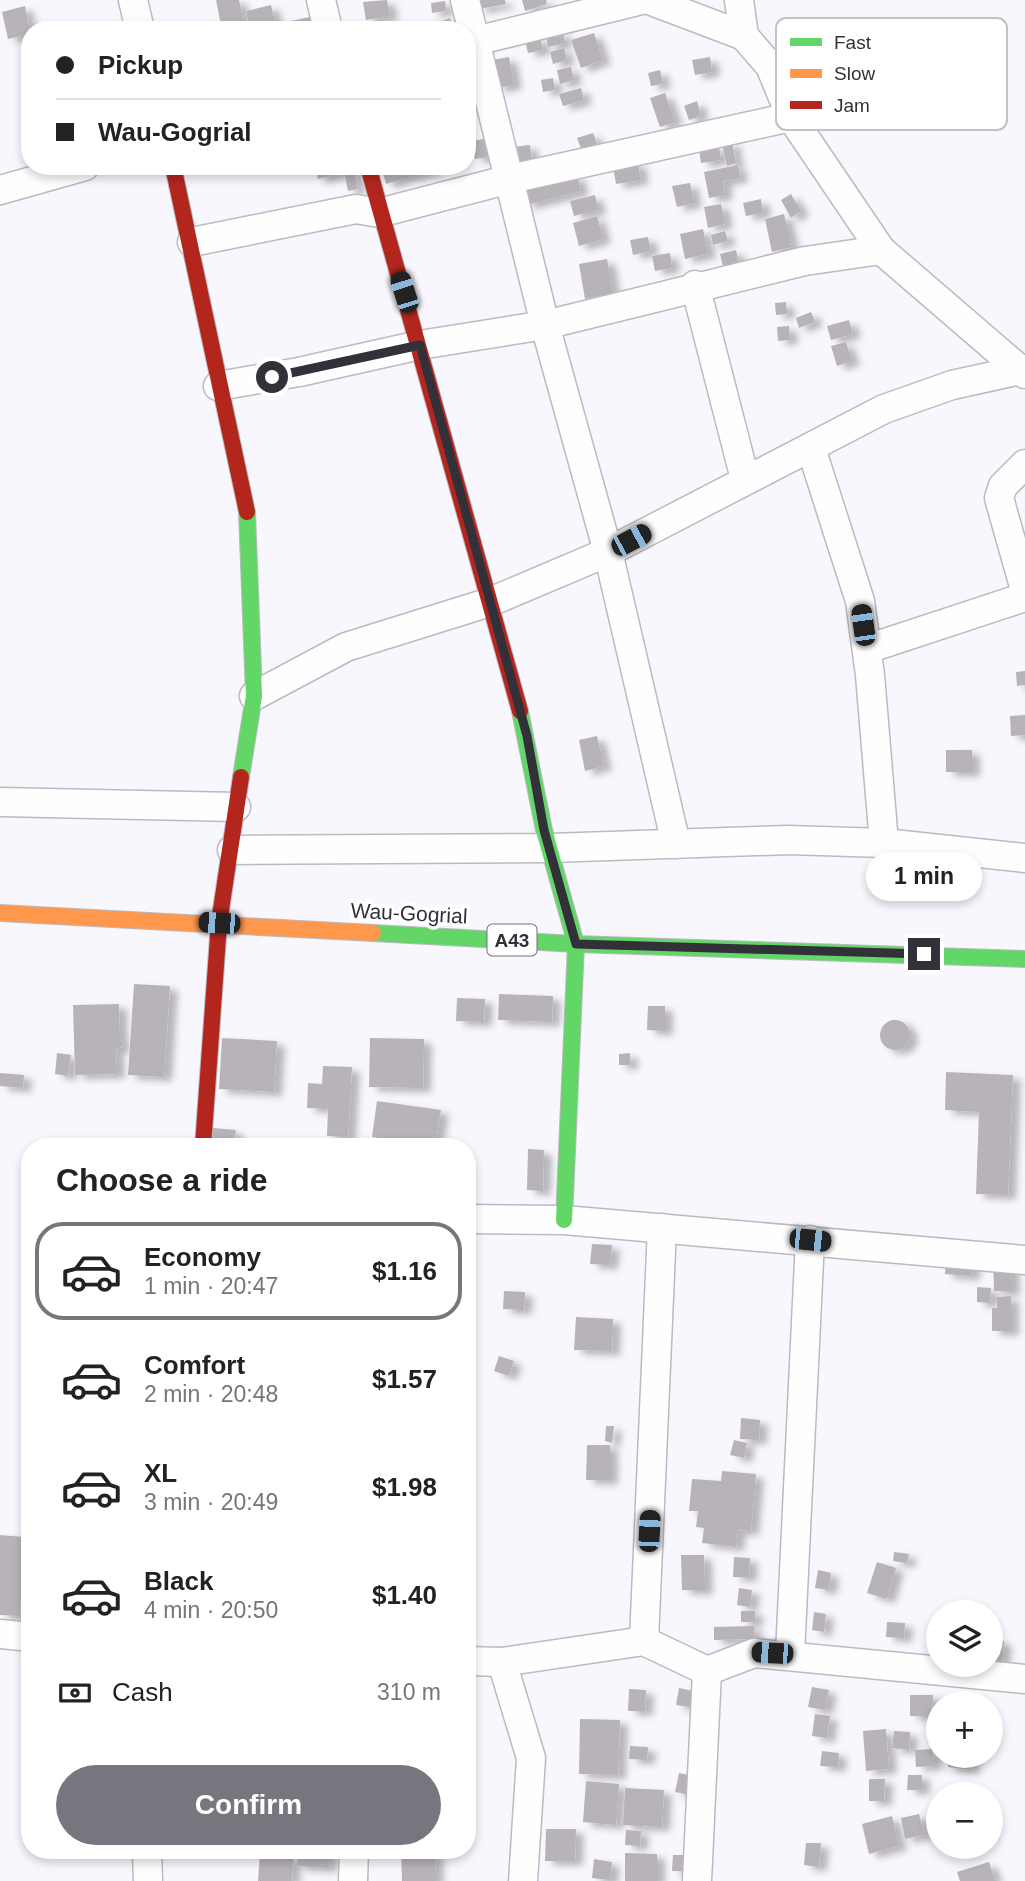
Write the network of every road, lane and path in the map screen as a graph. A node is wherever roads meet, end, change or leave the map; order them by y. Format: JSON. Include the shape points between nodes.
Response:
{"nodes":[{"id":1,"x":133,"y":0,"type":"edge"},
{"id":2,"x":321,"y":0,"type":"edge"},
{"id":3,"x":465,"y":0,"type":"edge"},
{"id":4,"x":642,"y":0,"type":"edge"},
{"id":5,"x":649,"y":0,"type":"edge"},
{"id":6,"x":739,"y":0,"type":"edge"},
{"id":7,"x":138,"y":21,"type":"edge"},
{"id":8,"x":326,"y":21,"type":"edge"},
{"id":9,"x":468,"y":21,"type":"edge"},
{"id":10,"x":744,"y":36,"type":"junction"},
{"id":11,"x":476,"y":41,"type":"edge"},
{"id":12,"x":476,"y":56,"type":"edge"},
{"id":13,"x":776,"y":81,"type":"edge"},
{"id":14,"x":776,"y":120,"type":"edge"},
{"id":15,"x":800,"y":130,"type":"edge"},
{"id":16,"x":53,"y":175,"type":"edge"},
{"id":17,"x":175,"y":175,"type":"edge"},
{"id":18,"x":370,"y":175,"type":"edge"},
{"id":19,"x":510,"y":178,"type":"junction"},
{"id":20,"x":0,"y":190,"type":"edge"},
{"id":21,"x":379,"y":213,"type":"junction"},
{"id":22,"x":192,"y":242,"type":"junction"},
{"id":23,"x":881,"y":250,"type":"junction"},
{"id":24,"x":695,"y":285,"type":"junction"},
{"id":25,"x":545,"y":324,"type":"junction"},
{"id":26,"x":420,"y":345,"type":"junction"},
{"id":27,"x":1023,"y":370,"type":"edge"},
{"id":28,"x":218,"y":386,"type":"junction"},
{"id":29,"x":811,"y":448,"type":"junction"},
{"id":30,"x":1025,"y":464,"type":"edge"},
{"id":31,"x":745,"y":479,"type":"junction"},
{"id":32,"x":608,"y":552,"type":"junction"},
{"id":33,"x":1025,"y":590,"type":"edge"},
{"id":34,"x":1025,"y":597,"type":"edge"},
{"id":35,"x":490,"y":602,"type":"junction"},
{"id":36,"x":867,"y":649,"type":"junction"},
{"id":37,"x":254,"y":696,"type":"junction"},
{"id":38,"x":0,"y":802,"type":"edge"},
{"id":39,"x":236,"y":807,"type":"junction"},
{"id":40,"x":884,"y":843,"type":"junction"},
{"id":41,"x":676,"y":844,"type":"junction"},
{"id":42,"x":550,"y":848,"type":"junction"},
{"id":43,"x":232,"y":850,"type":"junction"},
{"id":44,"x":1025,"y":858,"type":"edge"},
{"id":45,"x":0,"y":913,"type":"edge"},
{"id":46,"x":219,"y":923,"type":"junction"},
{"id":47,"x":576,"y":944,"type":"junction"},
{"id":48,"x":1025,"y":958,"type":"edge"},
{"id":49,"x":205,"y":1138,"type":"edge"},
{"id":50,"x":476,"y":1219,"type":"edge"},
{"id":51,"x":564,"y":1220,"type":"junction"},
{"id":52,"x":662,"y":1228,"type":"junction"},
{"id":53,"x":810,"y":1240,"type":"junction"},
{"id":54,"x":1025,"y":1260,"type":"edge"},
{"id":55,"x":0,"y":1634,"type":"edge"},
{"id":56,"x":21,"y":1636,"type":"edge"},
{"id":57,"x":644,"y":1641,"type":"junction"},
{"id":58,"x":790,"y":1654,"type":"junction"},
{"id":59,"x":476,"y":1661,"type":"edge"},
{"id":60,"x":502,"y":1662,"type":"junction"},
{"id":61,"x":707,"y":1671,"type":"junction"},
{"id":62,"x":1025,"y":1679,"type":"edge"},
{"id":63,"x":147,"y":1859,"type":"edge"},
{"id":64,"x":353,"y":1859,"type":"edge"},
{"id":65,"x":148,"y":1881,"type":"edge"},
{"id":66,"x":352,"y":1881,"type":"edge"},
{"id":67,"x":523,"y":1881,"type":"edge"},
{"id":68,"x":697,"y":1881,"type":"edge"}],
"edges":[{"from":1,"to":7,"type":"street"},
{"from":2,"to":8,"type":"street"},
{"from":3,"to":9,"type":"street"},
{"from":4,"to":11,"type":"street"},
{"from":5,"to":10,"type":"street"},
{"from":6,"to":10,"type":"street"},
{"from":10,"to":13,"type":"street","via":[[770,66]]},
{"from":12,"to":19,"type":"street"},
{"from":14,"to":19,"type":"street"},
{"from":15,"to":23,"type":"street"},
{"from":16,"to":20,"type":"street"},
{"from":17,"to":22,"type":"street"},
{"from":18,"to":21,"type":"street"},
{"from":19,"to":21,"type":"street"},
{"from":19,"to":25,"type":"street"},
{"from":21,"to":22,"type":"street","via":[[356,209]]},
{"from":21,"to":26,"type":"street"},
{"from":22,"to":28,"type":"street"},
{"from":23,"to":24,"type":"street"},
{"from":23,"to":27,"type":"street"},
{"from":24,"to":25,"type":"street"},
{"from":24,"to":31,"type":"street"},
{"from":25,"to":26,"type":"street"},
{"from":25,"to":32,"type":"street"},
{"from":26,"to":28,"type":"street"},
{"from":26,"to":35,"type":"street"},
{"from":27,"to":29,"type":"street","via":[[952,385],[884,409]]},
{"from":28,"to":37,"type":"street","via":[[249,521]]},
{"from":29,"to":31,"type":"street"},
{"from":29,"to":36,"type":"street","via":[[860,601]]},
{"from":30,"to":33,"type":"street","via":[[1003,486],[999,498]]},
{"from":31,"to":32,"type":"street"},
{"from":32,"to":35,"type":"street"},
{"from":32,"to":41,"type":"street"},
{"from":34,"to":36,"type":"street"},
{"from":35,"to":37,"type":"street","via":[[346,647]]},
{"from":35,"to":42,"type":"street","via":[[527,736]]},
{"from":36,"to":40,"type":"street"},
{"from":37,"to":39,"type":"street"},
{"from":38,"to":39,"type":"street"},
{"from":39,"to":43,"type":"street"},
{"from":40,"to":41,"type":"street"},
{"from":40,"to":44,"type":"street"},
{"from":41,"to":42,"type":"street"},
{"from":42,"to":43,"type":"street"},
{"from":42,"to":47,"type":"street"},
{"from":43,"to":46,"type":"street"},
{"from":45,"to":46,"type":"street","name":"Wau-Gogrial","number":"A43"},
{"from":46,"to":47,"type":"street","name":"Wau-Gogrial","number":"A43"},
{"from":46,"to":49,"type":"street"},
{"from":47,"to":48,"type":"street","name":"Wau-Gogrial","number":"A43"},
{"from":47,"to":51,"type":"street"},
{"from":50,"to":51,"type":"street"},
{"from":51,"to":52,"type":"street"},
{"from":52,"to":53,"type":"street"},
{"from":52,"to":57,"type":"street"},
{"from":53,"to":54,"type":"street"},
{"from":53,"to":58,"type":"street"},
{"from":55,"to":56,"type":"street"},
{"from":57,"to":60,"type":"street"},
{"from":57,"to":61,"type":"street"},
{"from":58,"to":61,"type":"street","via":[[754,1653]]},
{"from":58,"to":62,"type":"street"},
{"from":59,"to":60,"type":"street"},
{"from":60,"to":67,"type":"street","via":[[531,1758]]},
{"from":61,"to":68,"type":"street"},
{"from":63,"to":65,"type":"street"},
{"from":64,"to":66,"type":"street"}]}
